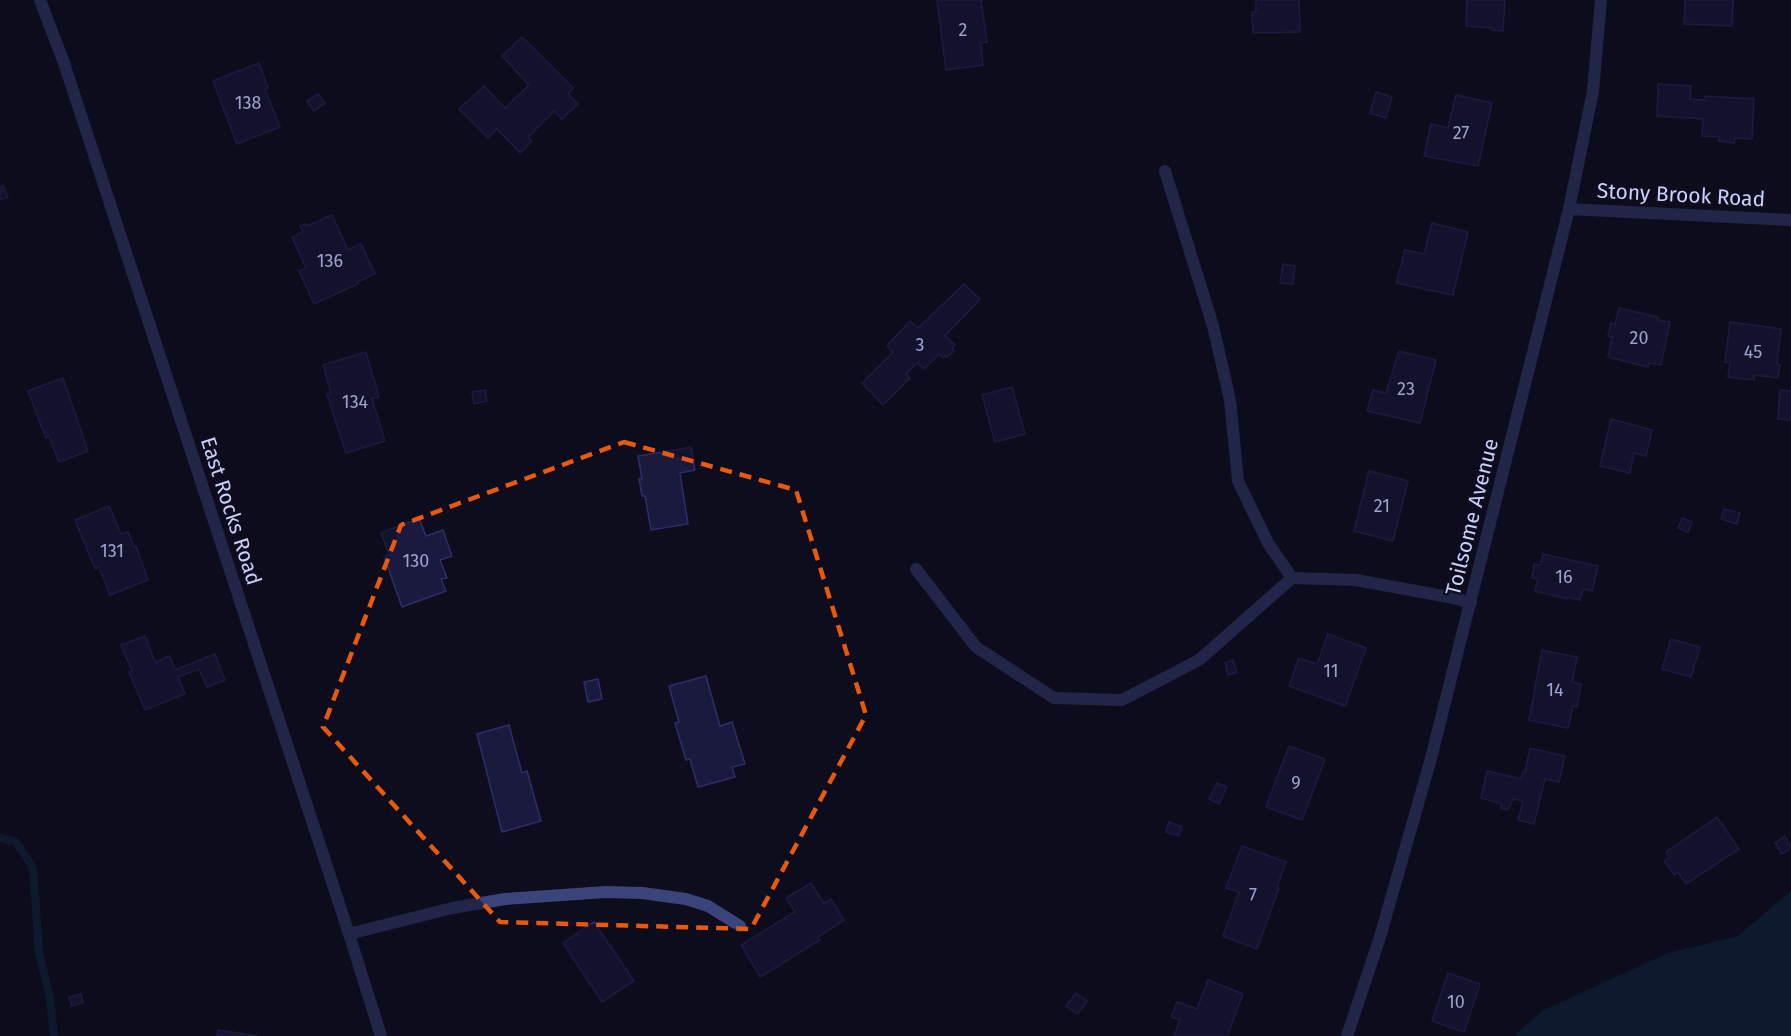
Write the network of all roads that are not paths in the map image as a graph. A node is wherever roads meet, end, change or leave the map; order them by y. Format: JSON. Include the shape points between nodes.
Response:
{"nodes":[{"id":1,"x":40,"y":0,"type":"edge"},
{"id":2,"x":1602,"y":0,"type":"edge"},
{"id":3,"x":1165,"y":171,"type":"dead end"},
{"id":4,"x":1569,"y":208,"type":"junction"},
{"id":5,"x":1791,"y":220,"type":"edge"},
{"id":6,"x":916,"y":569,"type":"dead end"},
{"id":7,"x":1292,"y":578,"type":"junction"},
{"id":8,"x":1471,"y":603,"type":"junction"},
{"id":9,"x":740,"y":926,"type":"dead end"},
{"id":10,"x":349,"y":933,"type":"junction"},
{"id":11,"x":381,"y":1036,"type":"edge"},
{"id":12,"x":1347,"y":1036,"type":"edge"}],
"edges":[{"from":1,"to":10,"type":"street","name":"East Rocks Road"},
{"from":2,"to":4,"type":"street","name":"Toilsome Avenue","via":[[1593,91]]},
{"from":3,"to":7,"type":"street","via":[[1213,326],[1230,400],[1238,482],[1268,543]]},
{"from":4,"to":5,"type":"street","name":"Stony Brook Road"},
{"from":4,"to":8,"type":"street","name":"Toilsome Avenue"},
{"from":6,"to":7,"type":"street","via":[[976,647],[1054,698],[1122,700],[1199,660]]},
{"from":7,"to":8,"type":"street","via":[[1356,580]]},
{"from":8,"to":12,"type":"street","name":"Toilsome Avenue","via":[[1430,762]]},
{"from":9,"to":10,"type":"street","via":[[708,906],[686,899],[606,892],[505,899]]},
{"from":10,"to":11,"type":"street","name":"East Rocks Road"}]}
